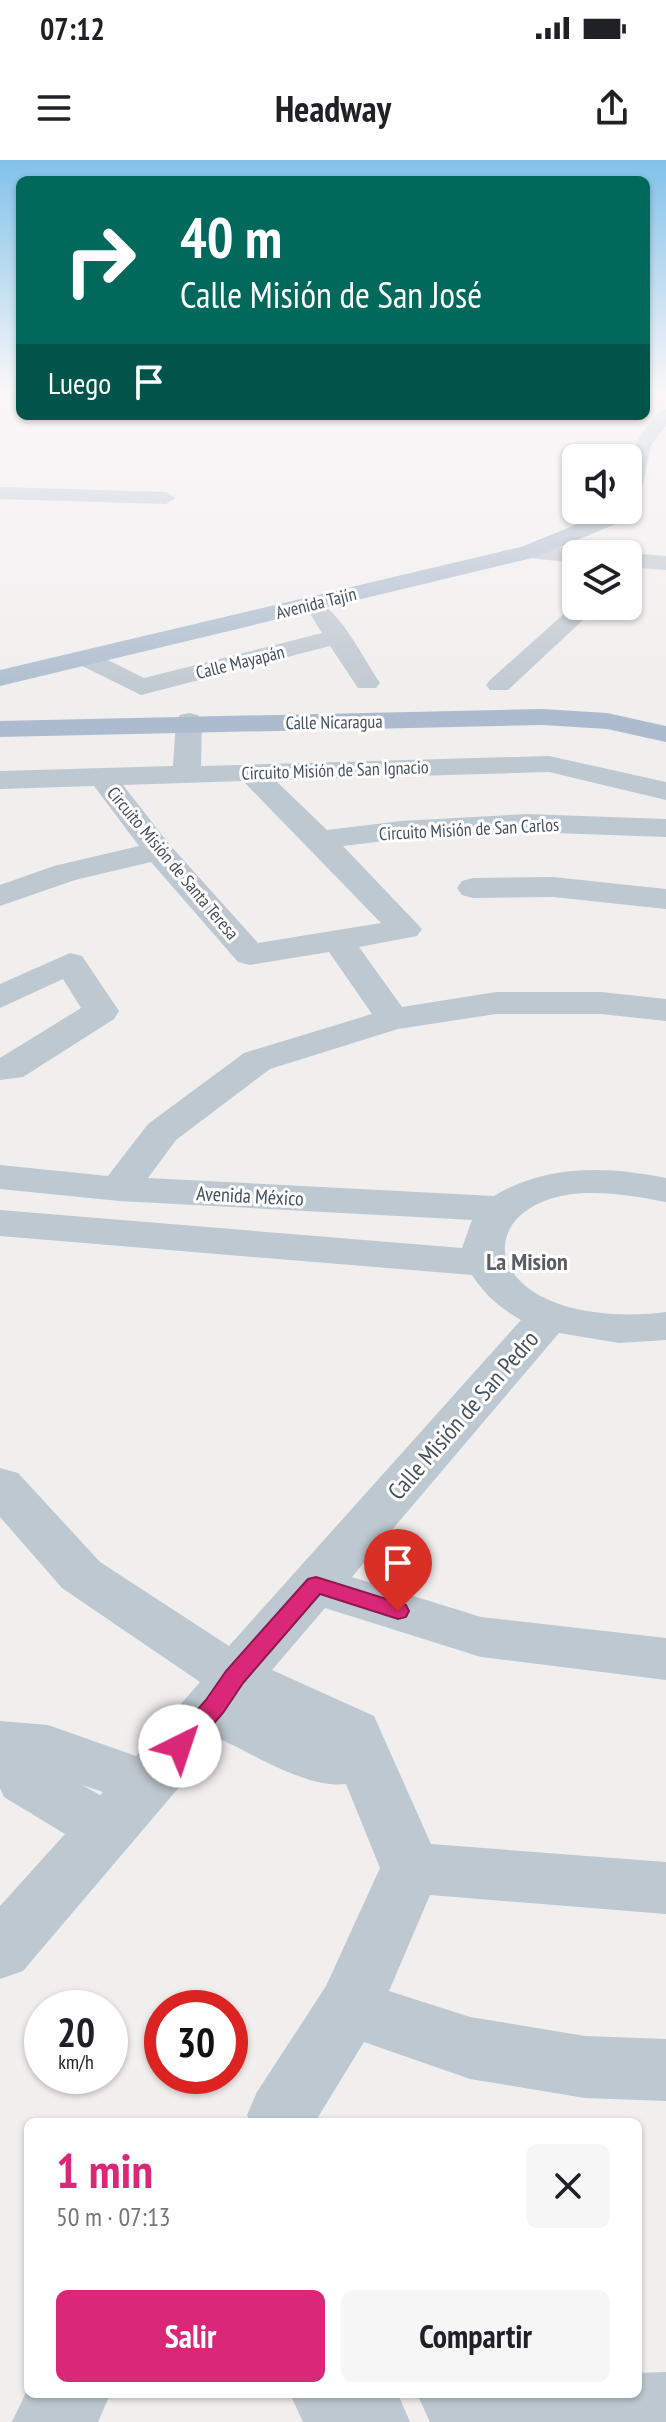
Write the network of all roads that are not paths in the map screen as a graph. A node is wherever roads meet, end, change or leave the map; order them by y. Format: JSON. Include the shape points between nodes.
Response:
{"nodes":[{"id":1,"x":19,"y":494,"type":"edge"},
{"id":2,"x":166,"y":498,"type":"dead end"},
{"id":3,"x":598,"y":524,"type":"edge"},
{"id":4,"x":528,"y":552,"type":"junction"},
{"id":5,"x":562,"y":555,"type":"edge"},
{"id":6,"x":642,"y":563,"type":"edge"},
{"id":7,"x":666,"y":563,"type":"edge"},
{"id":8,"x":315,"y":603,"type":"junction"},
{"id":9,"x":571,"y":620,"type":"edge"},
{"id":10,"x":339,"y":636,"type":"junction"},
{"id":11,"x":87,"y":659,"type":"junction"},
{"id":12,"x":0,"y":678,"type":"edge"},
{"id":13,"x":367,"y":683,"type":"dead end"},
{"id":14,"x":499,"y":685,"type":"dead end"},
{"id":15,"x":188,"y":723,"type":"junction"},
{"id":16,"x":0,"y":726,"type":"edge"},
{"id":17,"x":666,"y":732,"type":"edge"},
{"id":18,"x":251,"y":773,"type":"junction"},
{"id":19,"x":187,"y":775,"type":"junction"},
{"id":20,"x":102,"y":777,"type":"junction"},
{"id":21,"x":0,"y":780,"type":"edge"},
{"id":22,"x":666,"y":791,"type":"edge"},
{"id":23,"x":666,"y":828,"type":"edge"},
{"id":24,"x":320,"y":840,"type":"junction"},
{"id":25,"x":158,"y":851,"type":"junction"},
{"id":26,"x":553,"y":887,"type":"junction"},
{"id":27,"x":473,"y":888,"type":"dead end"},
{"id":28,"x":0,"y":896,"type":"edge"},
{"id":29,"x":666,"y":899,"type":"edge"},
{"id":30,"x":666,"y":927,"type":"edge"},
{"id":31,"x":337,"y":940,"type":"junction"},
{"id":32,"x":0,"y":997,"type":"edge"},
{"id":33,"x":666,"y":1010,"type":"edge"},
{"id":34,"x":393,"y":1019,"type":"junction"},
{"id":35,"x":0,"y":1069,"type":"edge"},
{"id":36,"x":0,"y":1177,"type":"edge"},
{"id":37,"x":119,"y":1189,"type":"junction"},
{"id":38,"x":666,"y":1190,"type":"edge"},
{"id":39,"x":501,"y":1209,"type":"junction"},
{"id":40,"x":0,"y":1223,"type":"edge"},
{"id":41,"x":486,"y":1263,"type":"junction"},
{"id":42,"x":550,"y":1315,"type":"junction"},
{"id":43,"x":666,"y":1326,"type":"edge"},
{"id":44,"x":0,"y":1485,"type":"edge"},
{"id":45,"x":316,"y":1585,"type":"junction"},
{"id":46,"x":666,"y":1659,"type":"edge"},
{"id":47,"x":224,"y":1692,"type":"junction"},
{"id":48,"x":5,"y":1744,"type":"edge"},
{"id":49,"x":146,"y":1784,"type":"junction"},
{"id":50,"x":107,"y":1829,"type":"junction"},
{"id":51,"x":411,"y":1868,"type":"junction"},
{"id":52,"x":666,"y":1888,"type":"edge"},
{"id":53,"x":0,"y":1951,"type":"edge"},
{"id":54,"x":349,"y":2007,"type":"junction"},
{"id":55,"x":666,"y":2070,"type":"edge"},
{"id":56,"x":281,"y":2115,"type":"dead end"},
{"id":57,"x":68,"y":2398,"type":"edge"},
{"id":58,"x":335,"y":2398,"type":"edge"},
{"id":59,"x":486,"y":2398,"type":"edge"},
{"id":60,"x":666,"y":2411,"type":"edge"},
{"id":61,"x":51,"y":2422,"type":"edge"},
{"id":62,"x":371,"y":2422,"type":"edge"}],
"edges":[{"from":1,"to":2,"type":"street"},
{"from":3,"to":4,"type":"main road","name":"Avenida Tajín"},
{"from":4,"to":5,"type":"street"},
{"from":4,"to":8,"type":"main road","name":"Avenida Tajín"},
{"from":6,"to":7,"type":"street"},
{"from":8,"to":10,"type":"street"},
{"from":8,"to":11,"type":"main road","name":"Avenida Tajín"},
{"from":9,"to":14,"type":"street"},
{"from":10,"to":11,"type":"street","name":"Calle Mayapán","via":[[141,687]]},
{"from":10,"to":13,"type":"street"},
{"from":11,"to":12,"type":"main road","name":"Avenida Tajín"},
{"from":15,"to":16,"type":"main road","name":"Calle Nicaragua"},
{"from":15,"to":17,"type":"main road","name":"Calle Nicaragua","via":[[542,717]]},
{"from":15,"to":19,"type":"street"},
{"from":18,"to":19,"type":"street","name":"Circuito Misión de San Ignacio"},
{"from":18,"to":22,"type":"street","name":"Circuito Misión de San Ignacio","via":[[549,764]]},
{"from":18,"to":24,"type":"street","name":"Circuito Misión de Santa Teresa"},
{"from":19,"to":20,"type":"street","name":"Circuito Misión de San Ignacio"},
{"from":20,"to":21,"type":"street","name":"Circuito Misión de San Ignacio"},
{"from":20,"to":25,"type":"street","name":"Circuito Misión de Santa Teresa"},
{"from":23,"to":24,"type":"street","name":"Circuito Misión de San Carlos","via":[[526,823]]},
{"from":24,"to":31,"type":"street","name":"Circuito Misión de Santa Teresa","via":[[405,929]]},
{"from":25,"to":28,"type":"street","via":[[65,873]]},
{"from":25,"to":31,"type":"street","name":"Circuito Misión de Santa Teresa","via":[[250,955]]},
{"from":26,"to":27,"type":"street"},
{"from":26,"to":29,"type":"street"},
{"from":26,"to":30,"type":"street","via":[[573,919]]},
{"from":31,"to":34,"type":"street"},
{"from":32,"to":35,"type":"street","via":[[70,963],[101,1011],[10,1069]]},
{"from":33,"to":34,"type":"street","via":[[601,1003],[496,1003]]},
{"from":34,"to":37,"type":"street","via":[[257,1061],[162,1132]]},
{"from":36,"to":37,"type":"street","name":"Avenida México"},
{"from":37,"to":39,"type":"street","name":"Avenida México"},
{"from":38,"to":39,"type":"street","via":[[626,1180],[555,1183]]},
{"from":39,"to":41,"type":"street","via":[[484,1235]]},
{"from":40,"to":41,"type":"street"},
{"from":41,"to":42,"type":"street","via":[[507,1291]]},
{"from":42,"to":43,"type":"street","via":[[612,1330]]},
{"from":42,"to":45,"type":"street","name":"Calle Misión de San Pedro"},
{"from":44,"to":47,"type":"street","via":[[81,1575]]},
{"from":45,"to":46,"type":"street","via":[[481,1637]]},
{"from":45,"to":47,"type":"street","name":"Calle Misión de San Pedro"},
{"from":47,"to":49,"type":"street","name":"Calle Misión de San Pedro"},
{"from":47,"to":51,"type":"street","via":[[238,1722],[329,1763],[366,1758]]},
{"from":48,"to":49,"type":"street","via":[[48,1748]]},
{"from":48,"to":50,"type":"street","via":[[25,1780]]},
{"from":49,"to":50,"type":"street","name":"Calle Misión de San Pedro"},
{"from":50,"to":53,"type":"street","name":"Calle Misión de San Pedro"},
{"from":51,"to":52,"type":"street"},
{"from":51,"to":54,"type":"street"},
{"from":54,"to":55,"type":"street","via":[[470,2048],[585,2067]]},
{"from":54,"to":56,"type":"street"},
{"from":57,"to":61,"type":"street"},
{"from":58,"to":62,"type":"street"},
{"from":59,"to":60,"type":"street","via":[[593,2412]]}]}
